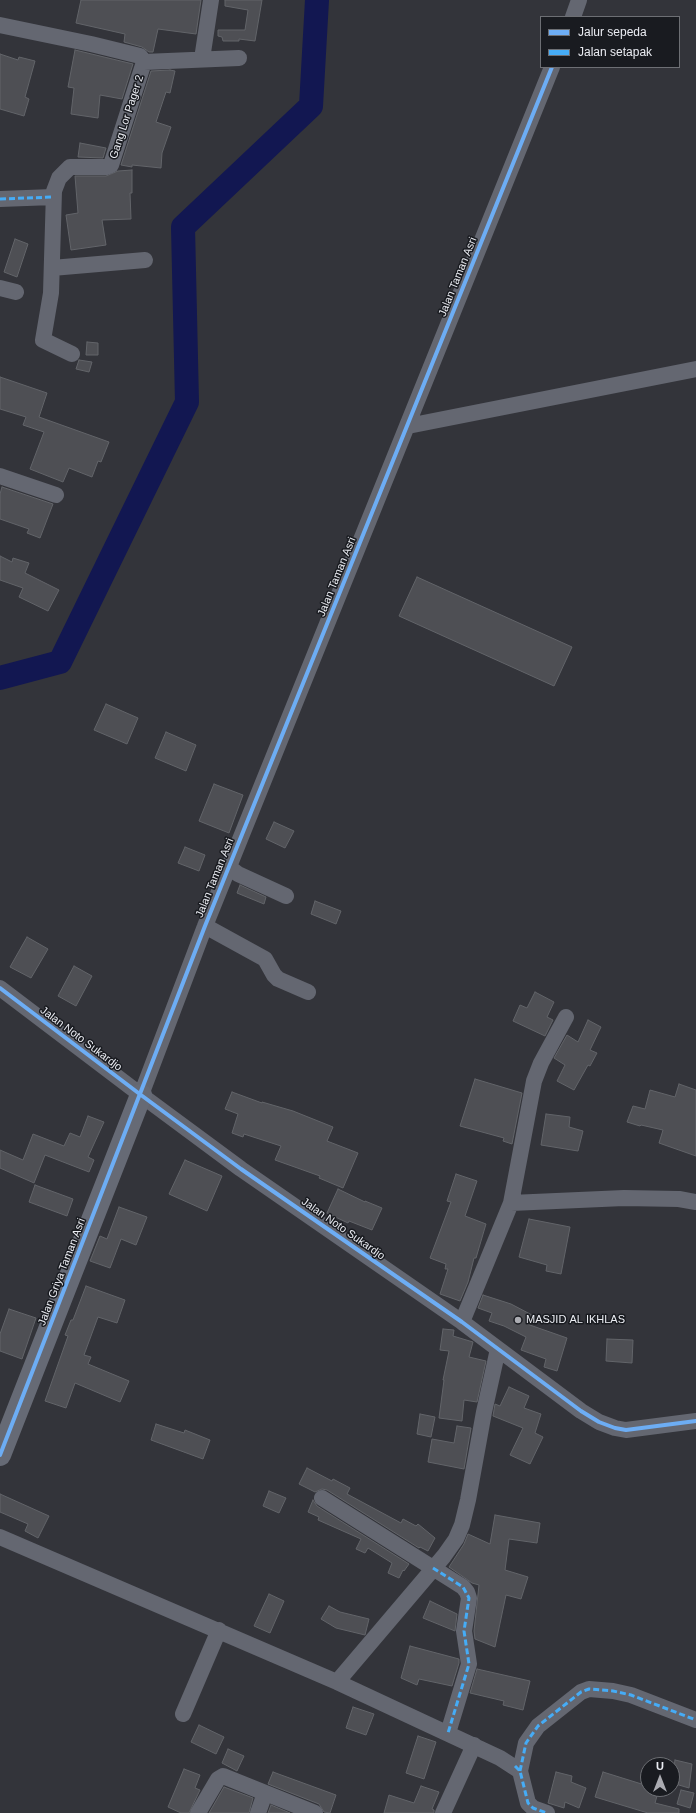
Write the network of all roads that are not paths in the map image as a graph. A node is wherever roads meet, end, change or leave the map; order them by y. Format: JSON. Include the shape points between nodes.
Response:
{"nodes":[{"id":1,"x":211,"y":0,"type":"edge"},
{"id":2,"x":580,"y":0,"type":"edge"},
{"id":3,"x":573,"y":16,"type":"edge"},
{"id":4,"x":0,"y":25,"type":"edge"},
{"id":5,"x":239,"y":58,"type":"dead end"},
{"id":6,"x":202,"y":60,"type":"junction"},
{"id":7,"x":144,"y":62,"type":"junction"},
{"id":8,"x":552,"y":68,"type":"edge"},
{"id":9,"x":53,"y":197,"type":"junction"},
{"id":10,"x":0,"y":199,"type":"edge"},
{"id":11,"x":145,"y":260,"type":"dead end"},
{"id":12,"x":52,"y":268,"type":"junction"},
{"id":13,"x":0,"y":288,"type":"edge"},
{"id":14,"x":16,"y":292,"type":"dead end"},
{"id":15,"x":72,"y":354,"type":"dead end"},
{"id":16,"x":696,"y":369,"type":"edge"},
{"id":17,"x":408,"y":426,"type":"junction"},
{"id":18,"x":0,"y":476,"type":"edge"},
{"id":19,"x":56,"y":495,"type":"dead end"},
{"id":20,"x":229,"y":867,"type":"junction"},
{"id":21,"x":286,"y":896,"type":"dead end"},
{"id":22,"x":205,"y":926,"type":"junction"},
{"id":23,"x":0,"y":988,"type":"edge"},
{"id":24,"x":308,"y":992,"type":"dead end"},
{"id":25,"x":566,"y":1017,"type":"dead end"},
{"id":26,"x":141,"y":1095,"type":"junction"},
{"id":27,"x":696,"y":1202,"type":"edge"},
{"id":28,"x":511,"y":1203,"type":"junction"},
{"id":29,"x":462,"y":1322,"type":"junction"},
{"id":30,"x":498,"y":1350,"type":"junction"},
{"id":31,"x":696,"y":1421,"type":"edge"},
{"id":32,"x":0,"y":1455,"type":"edge"},
{"id":33,"x":322,"y":1498,"type":"dead end"},
{"id":34,"x":0,"y":1538,"type":"edge"},
{"id":35,"x":433,"y":1568,"type":"junction"},
{"id":36,"x":219,"y":1630,"type":"junction"},
{"id":37,"x":337,"y":1682,"type":"junction"},
{"id":38,"x":183,"y":1714,"type":"dead end"},
{"id":39,"x":696,"y":1720,"type":"edge"},
{"id":40,"x":448,"y":1733,"type":"junction"},
{"id":41,"x":474,"y":1745,"type":"junction"},
{"id":42,"x":517,"y":1769,"type":"junction"},
{"id":43,"x":265,"y":1793,"type":"junction"},
{"id":44,"x":198,"y":1813,"type":"edge"},
{"id":45,"x":258,"y":1813,"type":"edge"},
{"id":46,"x":315,"y":1813,"type":"edge"},
{"id":47,"x":443,"y":1813,"type":"edge"},
{"id":48,"x":547,"y":1813,"type":"edge"}],
"edges":[{"from":1,"to":6,"type":"street"},
{"from":2,"to":3,"type":"street"},
{"from":4,"to":7,"type":"street","name":"Gang Lor Pager 2","via":[[140,56]]},
{"from":5,"to":6,"type":"street"},
{"from":6,"to":7,"type":"street"},
{"from":7,"to":9,"type":"street","name":"Gang Lor Pager 2","via":[[111,165],[106,168],[70,167],[59,178]]},
{"from":8,"to":17,"type":"street","name":"Jalan Taman Asri"},
{"from":9,"to":10,"type":"street"},
{"from":9,"to":12,"type":"street","name":"Gang Lor Pager 2"},
{"from":11,"to":12,"type":"street"},
{"from":12,"to":15,"type":"street","name":"Gang Lor Pager 2","via":[[49,309],[43,340]]},
{"from":13,"to":14,"type":"street"},
{"from":16,"to":17,"type":"street"},
{"from":17,"to":20,"type":"street","name":"Jalan Taman Asri"},
{"from":18,"to":19,"type":"street"},
{"from":20,"to":21,"type":"street","via":[[238,874]]},
{"from":20,"to":22,"type":"street","name":"Jalan Taman Asri"},
{"from":22,"to":24,"type":"street","via":[[265,959],[278,979]]},
{"from":22,"to":26,"type":"street","name":"Jalan Taman Asri"},
{"from":23,"to":26,"type":"street","name":"Jalan Noto Sukardjo"},
{"from":25,"to":28,"type":"street","via":[[534,1081]]},
{"from":26,"to":29,"type":"street","name":"Jalan Noto Sukardjo","via":[[241,1169]]},
{"from":26,"to":32,"type":"street","name":"Jalan Griya Taman Asri"},
{"from":27,"to":28,"type":"street","via":[[679,1199],[624,1198]]},
{"from":28,"to":29,"type":"street"},
{"from":29,"to":30,"type":"street","name":"Jalan Noto Sukardjo"},
{"from":30,"to":31,"type":"street","name":"Jalan Noto Sukardjo","via":[[581,1411],[615,1428],[626,1430]]},
{"from":30,"to":35,"type":"street","via":[[462,1525],[456,1539]]},
{"from":33,"to":35,"type":"street"},
{"from":34,"to":36,"type":"street"},
{"from":35,"to":37,"type":"street"},
{"from":35,"to":40,"type":"street","via":[[462,1587],[469,1598],[464,1630],[470,1664]]},
{"from":36,"to":37,"type":"street"},
{"from":36,"to":38,"type":"street"},
{"from":37,"to":40,"type":"street"},
{"from":39,"to":42,"type":"street","via":[[631,1695],[589,1689],[538,1726],[526,1743]]},
{"from":40,"to":41,"type":"street"},
{"from":41,"to":42,"type":"street"},
{"from":41,"to":47,"type":"street"},
{"from":42,"to":48,"type":"street","via":[[528,1803],[533,1808]]},
{"from":43,"to":44,"type":"street","via":[[229,1777],[220,1776]]},
{"from":43,"to":45,"type":"street"},
{"from":43,"to":46,"type":"street"}]}
